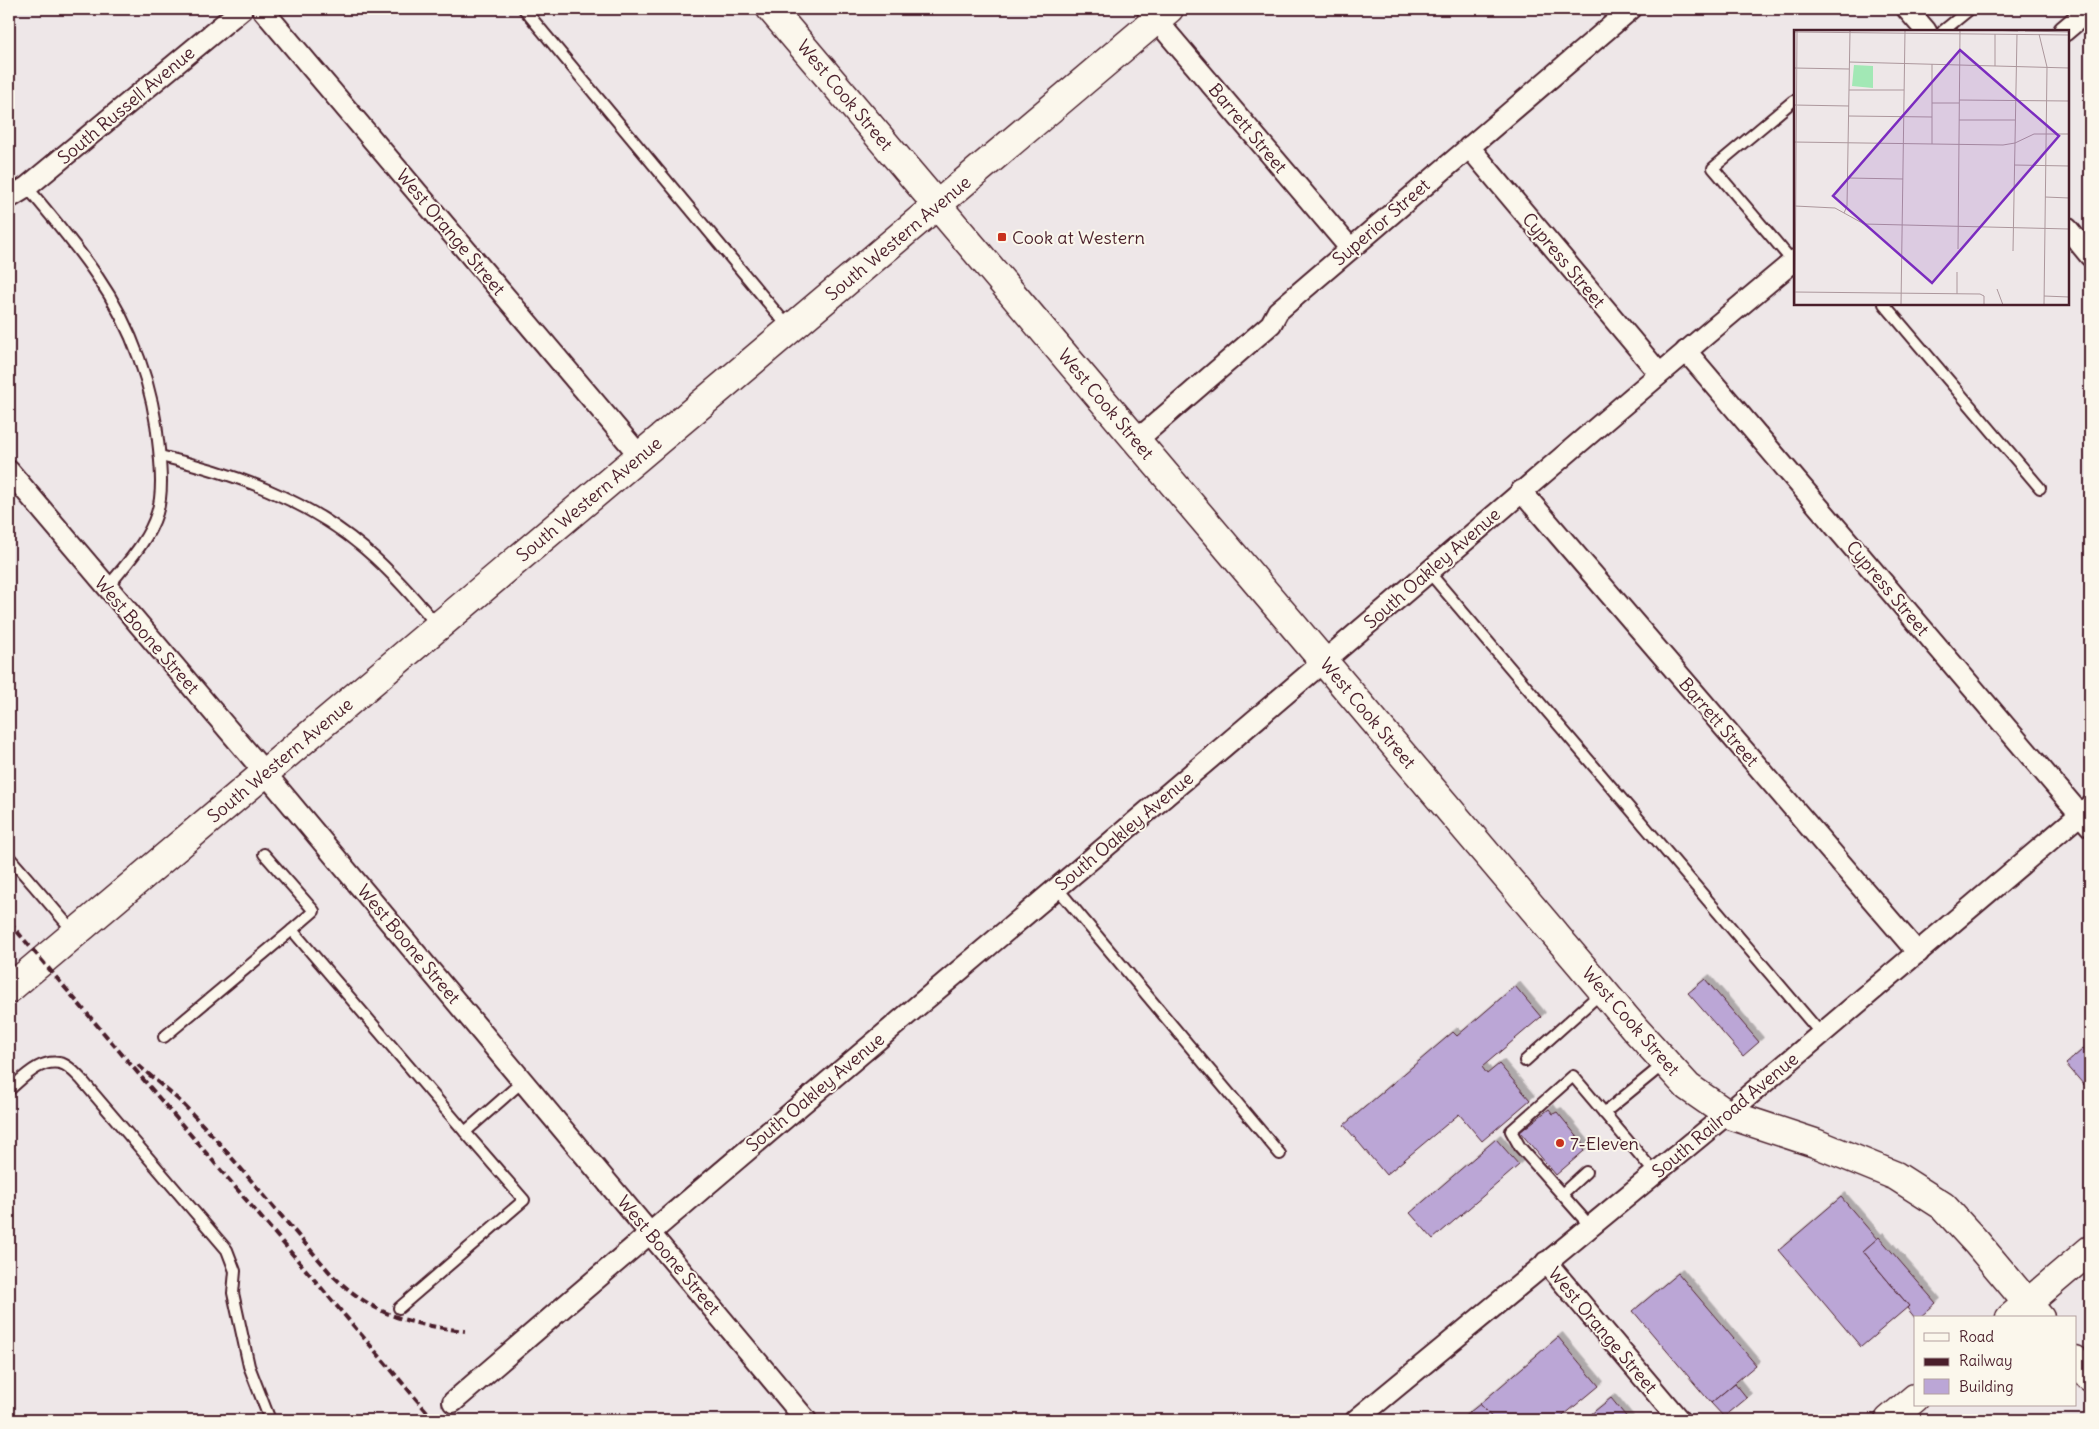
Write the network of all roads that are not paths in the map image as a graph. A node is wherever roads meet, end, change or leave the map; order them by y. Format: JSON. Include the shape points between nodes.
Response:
{"nodes":[{"id":1,"x":242,"y":9,"type":"edge"},
{"id":2,"x":262,"y":9,"type":"edge"},
{"id":3,"x":524,"y":9,"type":"edge"},
{"id":4,"x":771,"y":9,"type":"edge"},
{"id":5,"x":1631,"y":9,"type":"edge"},
{"id":6,"x":1907,"y":9,"type":"edge"},
{"id":7,"x":1970,"y":9,"type":"edge"},
{"id":8,"x":2090,"y":9,"type":"edge"},
{"id":9,"x":1157,"y":12,"type":"edge"},
{"id":10,"x":1925,"y":30,"type":"edge"},
{"id":11,"x":1944,"y":30,"type":"edge"},
{"id":12,"x":2065,"y":30,"type":"edge"},
{"id":13,"x":1792,"y":101,"type":"dead end"},
{"id":14,"x":1469,"y":147,"type":"junction"},
{"id":15,"x":27,"y":187,"type":"junction"},
{"id":16,"x":9,"y":198,"type":"edge"},
{"id":17,"x":937,"y":205,"type":"junction"},
{"id":18,"x":2069,"y":230,"type":"edge"},
{"id":19,"x":1350,"y":248,"type":"junction"},
{"id":20,"x":2090,"y":256,"type":"edge"},
{"id":21,"x":1794,"y":261,"type":"edge"},
{"id":22,"x":1885,"y":305,"type":"edge"},
{"id":23,"x":790,"y":329,"type":"junction"},
{"id":24,"x":1686,"y":351,"type":"junction"},
{"id":25,"x":1658,"y":374,"type":"junction"},
{"id":26,"x":1137,"y":440,"type":"junction"},
{"id":27,"x":160,"y":456,"type":"junction"},
{"id":28,"x":640,"y":456,"type":"junction"},
{"id":29,"x":9,"y":471,"type":"edge"},
{"id":30,"x":2040,"y":488,"type":"dead end"},
{"id":31,"x":1521,"y":491,"type":"junction"},
{"id":32,"x":1428,"y":571,"type":"junction"},
{"id":33,"x":107,"y":588,"type":"junction"},
{"id":34,"x":438,"y":626,"type":"junction"},
{"id":35,"x":1324,"y":661,"type":"junction"},
{"id":36,"x":265,"y":773,"type":"junction"},
{"id":37,"x":2087,"y":816,"type":"edge"},
{"id":38,"x":264,"y":854,"type":"dead end"},
{"id":39,"x":9,"y":857,"type":"edge"},
{"id":40,"x":1057,"y":888,"type":"junction"},
{"id":41,"x":292,"y":930,"type":"junction"},
{"id":42,"x":75,"y":933,"type":"junction"},
{"id":43,"x":1918,"y":953,"type":"junction"},
{"id":44,"x":9,"y":990,"type":"edge"},
{"id":45,"x":1603,"y":991,"type":"junction"},
{"id":46,"x":1817,"y":1029,"type":"dead end"},
{"id":47,"x":164,"y":1037,"type":"dead end"},
{"id":48,"x":1525,"y":1060,"type":"dead end"},
{"id":49,"x":1666,"y":1062,"type":"junction"},
{"id":50,"x":523,"y":1082,"type":"junction"},
{"id":51,"x":9,"y":1090,"type":"edge"},
{"id":52,"x":1604,"y":1113,"type":"junction"},
{"id":53,"x":1727,"y":1114,"type":"junction"},
{"id":54,"x":465,"y":1132,"type":"junction"},
{"id":55,"x":1280,"y":1154,"type":"dead end"},
{"id":56,"x":1586,"y":1172,"type":"dead end"},
{"id":57,"x":1655,"y":1173,"type":"junction"},
{"id":58,"x":1562,"y":1194,"type":"junction"},
{"id":59,"x":1590,"y":1226,"type":"junction"},
{"id":60,"x":650,"y":1232,"type":"junction"},
{"id":61,"x":2090,"y":1250,"type":"edge"},
{"id":62,"x":1546,"y":1262,"type":"junction"},
{"id":63,"x":399,"y":1308,"type":"dead end"},
{"id":64,"x":2026,"y":1313,"type":"edge"},
{"id":65,"x":2076,"y":1361,"type":"edge"},
{"id":66,"x":2090,"y":1377,"type":"edge"},
{"id":67,"x":452,"y":1402,"type":"dead end"},
{"id":68,"x":270,"y":1420,"type":"edge"},
{"id":69,"x":806,"y":1420,"type":"edge"},
{"id":70,"x":1356,"y":1420,"type":"edge"},
{"id":71,"x":1679,"y":1420,"type":"edge"}],
"edges":[{"from":1,"to":15,"type":"street","name":"South Russell Avenue"},
{"from":2,"to":28,"type":"street","name":"West Orange Street"},
{"from":3,"to":23,"type":"lane"},
{"from":4,"to":17,"type":"street","name":"West Cook Street"},
{"from":5,"to":14,"type":"street","name":"Superior Street"},
{"from":6,"to":10,"type":"street"},
{"from":7,"to":11,"type":"lane"},
{"from":8,"to":12,"type":"street"},
{"from":9,"to":17,"type":"street","name":"South Western Avenue"},
{"from":9,"to":19,"type":"street","name":"Barrett Street"},
{"from":13,"to":21,"type":"lane","via":[[1713,168]]},
{"from":14,"to":19,"type":"street","name":"Superior Street"},
{"from":14,"to":25,"type":"street","name":"Cypress Street"},
{"from":15,"to":16,"type":"street","name":"South Russell Avenue"},
{"from":15,"to":27,"type":"lane","via":[[99,278],[128,330],[151,398]]},
{"from":17,"to":23,"type":"street","name":"South Western Avenue"},
{"from":17,"to":26,"type":"street","name":"West Cook Street"},
{"from":18,"to":20,"type":"street"},
{"from":19,"to":26,"type":"street","name":"Superior Street","via":[[1278,311],[1271,324]]},
{"from":21,"to":24,"type":"street","name":"South Oakley Avenue"},
{"from":22,"to":30,"type":"lane"},
{"from":23,"to":28,"type":"street","name":"South Western Avenue"},
{"from":24,"to":25,"type":"street","name":"South Oakley Avenue"},
{"from":24,"to":37,"type":"street","name":"Cypress Street"},
{"from":25,"to":31,"type":"street","name":"South Oakley Avenue"},
{"from":26,"to":35,"type":"street","name":"West Cook Street"},
{"from":27,"to":33,"type":"lane","via":[[161,489],[155,518],[138,548]]},
{"from":27,"to":34,"type":"lane","via":[[238,477],[270,490],[334,526],[365,548]]},
{"from":28,"to":34,"type":"street","name":"South Western Avenue"},
{"from":29,"to":33,"type":"street","name":"West Boone Street"},
{"from":31,"to":32,"type":"street","name":"South Oakley Avenue"},
{"from":31,"to":43,"type":"street","name":"Barrett Street"},
{"from":32,"to":35,"type":"street","name":"South Oakley Avenue"},
{"from":32,"to":46,"type":"lane"},
{"from":33,"to":36,"type":"street","name":"West Boone Street"},
{"from":34,"to":36,"type":"street","name":"South Western Avenue"},
{"from":35,"to":40,"type":"street","name":"South Oakley Avenue"},
{"from":35,"to":45,"type":"street","name":"West Cook Street"},
{"from":36,"to":42,"type":"street","name":"South Western Avenue"},
{"from":36,"to":50,"type":"street","name":"West Boone Street"},
{"from":37,"to":43,"type":"street","name":"South Railroad Avenue"},
{"from":38,"to":41,"type":"lane","via":[[314,911]]},
{"from":39,"to":42,"type":"lane"},
{"from":40,"to":55,"type":"lane"},
{"from":40,"to":60,"type":"street","name":"South Oakley Avenue"},
{"from":41,"to":47,"type":"lane"},
{"from":41,"to":54,"type":"lane"},
{"from":42,"to":44,"type":"street","name":"South Western Avenue"},
{"from":43,"to":53,"type":"street","name":"South Railroad Avenue"},
{"from":45,"to":48,"type":"lane"},
{"from":45,"to":49,"type":"street","name":"West Cook Street"},
{"from":49,"to":52,"type":"lane"},
{"from":49,"to":53,"type":"street","name":"West Cook Street","via":[[1688,1087]]},
{"from":50,"to":54,"type":"lane"},
{"from":50,"to":60,"type":"street","name":"West Boone Street"},
{"from":51,"to":68,"type":"lane","via":[[32,1070],[48,1062],[64,1064],[81,1079],[227,1250],[235,1271],[233,1293],[249,1366]]},
{"from":52,"to":57,"type":"lane"},
{"from":52,"to":58,"type":"lane","via":[[1573,1076],[1511,1131],[1520,1147]]},
{"from":53,"to":57,"type":"street","name":"South Railroad Avenue"},
{"from":53,"to":64,"type":"street","name":"West Cook Street","via":[[1814,1143],[1896,1176],[1943,1206],[1977,1243]]},
{"from":54,"to":63,"type":"lane","via":[[524,1200]]},
{"from":56,"to":58,"type":"lane"},
{"from":57,"to":59,"type":"street","name":"South Railroad Avenue"},
{"from":58,"to":59,"type":"lane"},
{"from":59,"to":62,"type":"street","name":"South Railroad Avenue"},
{"from":60,"to":67,"type":"street","name":"South Oakley Avenue"},
{"from":60,"to":69,"type":"street","name":"West Boone Street"},
{"from":61,"to":64,"type":"street"},
{"from":62,"to":70,"type":"street","name":"South Railroad Avenue"},
{"from":62,"to":71,"type":"street","name":"West Orange Street"},
{"from":65,"to":66,"type":"street"}]}
